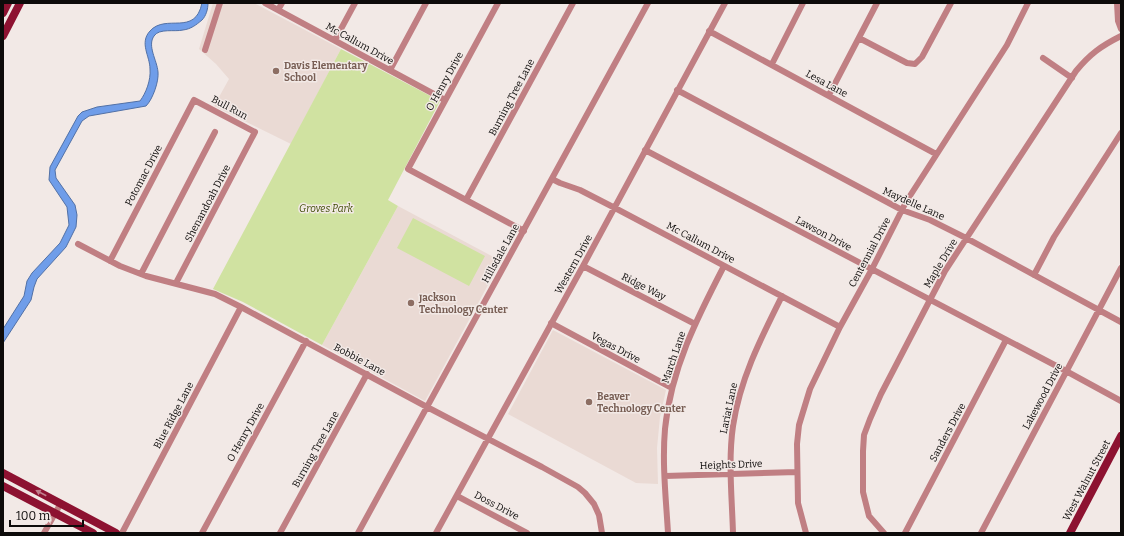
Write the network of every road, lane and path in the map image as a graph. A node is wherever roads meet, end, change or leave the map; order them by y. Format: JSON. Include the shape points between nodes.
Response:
{"nodes":[{"id":1,"x":8,"y":3,"type":"edge"},
{"id":2,"x":220,"y":3,"type":"edge"},
{"id":3,"x":265,"y":3,"type":"edge"},
{"id":4,"x":282,"y":3,"type":"edge"},
{"id":5,"x":355,"y":3,"type":"edge"},
{"id":6,"x":426,"y":3,"type":"edge"},
{"id":7,"x":498,"y":3,"type":"edge"},
{"id":8,"x":573,"y":3,"type":"edge"},
{"id":9,"x":648,"y":3,"type":"edge"},
{"id":10,"x":725,"y":3,"type":"edge"},
{"id":11,"x":803,"y":3,"type":"edge"},
{"id":12,"x":877,"y":3,"type":"edge"},
{"id":13,"x":951,"y":3,"type":"edge"},
{"id":14,"x":1028,"y":3,"type":"edge"},
{"id":15,"x":1116,"y":3,"type":"edge"},
{"id":16,"x":19,"y":6,"type":"edge"},
{"id":17,"x":278,"y":10,"type":"junction"},
{"id":18,"x":3,"y":13,"type":"edge"},
{"id":19,"x":1121,"y":29,"type":"edge"},
{"id":20,"x":709,"y":31,"type":"junction"},
{"id":21,"x":3,"y":36,"type":"edge"},
{"id":22,"x":1121,"y":36,"type":"edge"},
{"id":23,"x":859,"y":38,"type":"junction"},
{"id":24,"x":335,"y":40,"type":"junction"},
{"id":25,"x":205,"y":50,"type":"dead end"},
{"id":26,"x":1043,"y":58,"type":"dead end"},
{"id":27,"x":772,"y":64,"type":"junction"},
{"id":28,"x":390,"y":70,"type":"junction"},
{"id":29,"x":1072,"y":78,"type":"junction"},
{"id":30,"x":677,"y":90,"type":"junction"},
{"id":31,"x":829,"y":95,"type":"junction"},
{"id":32,"x":194,"y":100,"type":"joint"},
{"id":33,"x":445,"y":100,"type":"junction"},
{"id":34,"x":215,"y":132,"type":"dead end"},
{"id":35,"x":255,"y":132,"type":"joint"},
{"id":36,"x":1121,"y":133,"type":"edge"},
{"id":37,"x":645,"y":150,"type":"junction"},
{"id":38,"x":936,"y":154,"type":"junction"},
{"id":39,"x":552,"y":179,"type":"junction"},
{"id":40,"x":466,"y":200,"type":"junction"},
{"id":41,"x":615,"y":208,"type":"junction"},
{"id":42,"x":902,"y":210,"type":"junction"},
{"id":43,"x":524,"y":231,"type":"junction"},
{"id":44,"x":966,"y":238,"type":"junction"},
{"id":45,"x":78,"y":244,"type":"dead end"},
{"id":46,"x":110,"y":261,"type":"junction"},
{"id":47,"x":583,"y":266,"type":"junction"},
{"id":48,"x":724,"y":266,"type":"junction"},
{"id":49,"x":1121,"y":268,"type":"edge"},
{"id":50,"x":872,"y":269,"type":"junction"},
{"id":51,"x":141,"y":274,"type":"junction"},
{"id":52,"x":1034,"y":275,"type":"junction"},
{"id":53,"x":176,"y":283,"type":"junction"},
{"id":54,"x":782,"y":296,"type":"junction"},
{"id":55,"x":930,"y":300,"type":"junction"},
{"id":56,"x":241,"y":306,"type":"junction"},
{"id":57,"x":1099,"y":310,"type":"junction"},
{"id":58,"x":1121,"y":322,"type":"edge"},
{"id":59,"x":551,"y":323,"type":"junction"},
{"id":60,"x":695,"y":324,"type":"junction"},
{"id":61,"x":840,"y":326,"type":"junction"},
{"id":62,"x":1006,"y":340,"type":"junction"},
{"id":63,"x":306,"y":341,"type":"junction"},
{"id":64,"x":1066,"y":371,"type":"junction"},
{"id":65,"x":367,"y":374,"type":"junction"},
{"id":66,"x":672,"y":388,"type":"junction"},
{"id":67,"x":1121,"y":401,"type":"edge"},
{"id":68,"x":427,"y":406,"type":"junction"},
{"id":69,"x":1121,"y":436,"type":"edge"},
{"id":70,"x":488,"y":438,"type":"junction"},
{"id":71,"x":797,"y":472,"type":"junction"},
{"id":72,"x":3,"y":473,"type":"edge"},
{"id":73,"x":731,"y":474,"type":"junction"},
{"id":74,"x":665,"y":476,"type":"junction"},
{"id":75,"x":3,"y":486,"type":"edge"},
{"id":76,"x":457,"y":496,"type":"junction"},
{"id":77,"x":61,"y":503,"type":"junction"},
{"id":78,"x":55,"y":513,"type":"junction"},
{"id":79,"x":516,"y":531,"type":"edge"},
{"id":80,"x":44,"y":533,"type":"edge"},
{"id":81,"x":93,"y":533,"type":"edge"},
{"id":82,"x":116,"y":533,"type":"edge"},
{"id":83,"x":122,"y":533,"type":"edge"},
{"id":84,"x":202,"y":533,"type":"edge"},
{"id":85,"x":280,"y":533,"type":"edge"},
{"id":86,"x":358,"y":533,"type":"edge"},
{"id":87,"x":436,"y":533,"type":"edge"},
{"id":88,"x":527,"y":533,"type":"edge"},
{"id":89,"x":602,"y":533,"type":"edge"},
{"id":90,"x":668,"y":533,"type":"edge"},
{"id":91,"x":733,"y":533,"type":"edge"},
{"id":92,"x":806,"y":533,"type":"edge"},
{"id":93,"x":884,"y":533,"type":"edge"},
{"id":94,"x":906,"y":533,"type":"edge"},
{"id":95,"x":980,"y":533,"type":"edge"},
{"id":96,"x":1070,"y":533,"type":"edge"}],
"edges":[{"from":1,"to":16,"type":"street"},
{"from":1,"to":18,"type":"main road"},
{"from":2,"to":25,"type":"street"},
{"from":3,"to":17,"type":"street","name":"Mc Callum Drive"},
{"from":4,"to":17,"type":"street"},
{"from":5,"to":24,"type":"street"},
{"from":6,"to":28,"type":"street"},
{"from":7,"to":33,"type":"street","name":"O Henry Drive"},
{"from":8,"to":40,"type":"street","name":"Burning Tree Lane"},
{"from":9,"to":39,"type":"street","name":"Hillsdale Lane"},
{"from":10,"to":20,"type":"street","name":"Western Drive"},
{"from":11,"to":27,"type":"street"},
{"from":12,"to":23,"type":"street"},
{"from":13,"to":23,"type":"street","via":[[922,57],[915,64],[906,63]]},
{"from":14,"to":38,"type":"street","name":"Centennial Drive","via":[[1007,45]]},
{"from":15,"to":19,"type":"street"},
{"from":16,"to":21,"type":"main road"},
{"from":17,"to":24,"type":"street","name":"Mc Callum Drive"},
{"from":20,"to":27,"type":"street","name":"Lesa Lane"},
{"from":20,"to":30,"type":"street","name":"Western Drive"},
{"from":22,"to":29,"type":"street","name":"Maple Drive","via":[[1103,45],[1087,58]]},
{"from":23,"to":31,"type":"street"},
{"from":24,"to":28,"type":"street","name":"Mc Callum Drive"},
{"from":26,"to":29,"type":"street"},
{"from":27,"to":31,"type":"street","name":"Lesa Lane"},
{"from":28,"to":33,"type":"street","name":"Mc Callum Drive"},
{"from":29,"to":44,"type":"street","name":"Maple Drive"},
{"from":30,"to":37,"type":"street","name":"Western Drive"},
{"from":30,"to":42,"type":"street","name":"Maydelle Lane"},
{"from":31,"to":38,"type":"street","name":"Lesa Lane"},
{"from":32,"to":35,"type":"street","name":"Bull Run"},
{"from":32,"to":46,"type":"street","name":"Potomac Drive"},
{"from":33,"to":40,"type":"street","name":"O Henry Drive","via":[[408,169]]},
{"from":34,"to":51,"type":"street"},
{"from":35,"to":53,"type":"street","name":"Shenandoah Drive"},
{"from":36,"to":52,"type":"street","via":[[1054,238]]},
{"from":37,"to":41,"type":"street","name":"Western Drive"},
{"from":37,"to":50,"type":"street","name":"Lawson Drive"},
{"from":38,"to":42,"type":"street","name":"Centennial Drive"},
{"from":39,"to":41,"type":"street","name":"Mc Callum Drive"},
{"from":39,"to":43,"type":"street","name":"Hillsdale Lane"},
{"from":40,"to":43,"type":"street"},
{"from":41,"to":47,"type":"street","name":"Western Drive"},
{"from":41,"to":48,"type":"street","name":"Mc Callum Drive"},
{"from":42,"to":44,"type":"street","name":"Maydelle Lane","via":[[930,220]]},
{"from":42,"to":50,"type":"street","name":"Centennial Drive"},
{"from":43,"to":68,"type":"street","name":"Hillsdale Lane"},
{"from":44,"to":52,"type":"street","name":"Maydelle Lane"},
{"from":44,"to":55,"type":"street","name":"Maple Drive"},
{"from":45,"to":46,"type":"street","name":"Bobbie Lane"},
{"from":46,"to":51,"type":"street","name":"Bobbie Lane"},
{"from":47,"to":59,"type":"street","name":"Western Drive"},
{"from":47,"to":60,"type":"street","name":"Ridge Way"},
{"from":48,"to":54,"type":"street","name":"Mc Callum Drive"},
{"from":48,"to":60,"type":"street","name":"March Lane"},
{"from":49,"to":57,"type":"street","name":"Lakewood Drive"},
{"from":50,"to":55,"type":"street","name":"Lawson Drive"},
{"from":50,"to":61,"type":"street","name":"Centennial Drive"},
{"from":51,"to":53,"type":"street","name":"Bobbie Lane"},
{"from":52,"to":57,"type":"street","name":"Maydelle Lane"},
{"from":53,"to":56,"type":"street","name":"Bobbie Lane","via":[[215,294]]},
{"from":54,"to":61,"type":"street","name":"Mc Callum Drive"},
{"from":54,"to":73,"type":"street","name":"Lariat Lane","via":[[752,358],[740,390],[731,441]]},
{"from":55,"to":62,"type":"street","name":"Lawson Drive"},
{"from":55,"to":93,"type":"street","name":"Maple Drive","via":[[881,394],[864,435],[863,492],[869,516]]},
{"from":56,"to":63,"type":"street","name":"Bobbie Lane"},
{"from":56,"to":83,"type":"street","name":"Blue Ridge Lane"},
{"from":57,"to":58,"type":"street","name":"Maydelle Lane"},
{"from":57,"to":64,"type":"street","name":"Lakewood Drive"},
{"from":59,"to":66,"type":"street","name":"Vegas Drive"},
{"from":59,"to":70,"type":"street","name":"Western Drive"},
{"from":60,"to":66,"type":"street","name":"March Lane"},
{"from":61,"to":71,"type":"street","name":"Centennial Drive","via":[[804,405],[796,444]]},
{"from":62,"to":64,"type":"street","name":"Lawson Drive"},
{"from":62,"to":94,"type":"street","name":"Sanders Drive"},
{"from":63,"to":65,"type":"street","name":"Bobbie Lane"},
{"from":63,"to":84,"type":"street","name":"O Henry Drive"},
{"from":64,"to":67,"type":"street","name":"Lawson Drive"},
{"from":64,"to":95,"type":"street","name":"Lakewood Drive"},
{"from":65,"to":68,"type":"street","name":"Bobbie Lane"},
{"from":65,"to":85,"type":"street","name":"Burning Tree Lane"},
{"from":66,"to":74,"type":"street","name":"March Lane","via":[[665,430]]},
{"from":68,"to":70,"type":"street","name":"Bobbie Lane"},
{"from":68,"to":86,"type":"street","name":"Hillsdale Lane"},
{"from":69,"to":96,"type":"main road","name":"West Walnut Street"},
{"from":70,"to":76,"type":"street","name":"Western Drive"},
{"from":70,"to":89,"type":"street","name":"Bobbie Lane","via":[[542,466],[585,493],[599,515]]},
{"from":71,"to":73,"type":"street","name":"Heights Drive"},
{"from":71,"to":92,"type":"street","name":"Centennial Drive","via":[[798,503]]},
{"from":77,"to":72,"type":"main road","one_way":true},
{"from":73,"to":74,"type":"street","name":"Heights Drive"},
{"from":73,"to":91,"type":"street","name":"Lariat Lane"},
{"from":74,"to":90,"type":"street","name":"March Lane"},
{"from":75,"to":78,"type":"main road"},
{"from":76,"to":79,"type":"street","name":"Doss Drive"},
{"from":76,"to":87,"type":"street","name":"Western Drive"},
{"from":77,"to":78,"type":"street"},
{"from":77,"to":82,"type":"main road"},
{"from":78,"to":80,"type":"street"},
{"from":78,"to":81,"type":"main road"},
{"from":79,"to":88,"type":"street","name":"Doss Drive"}]}
